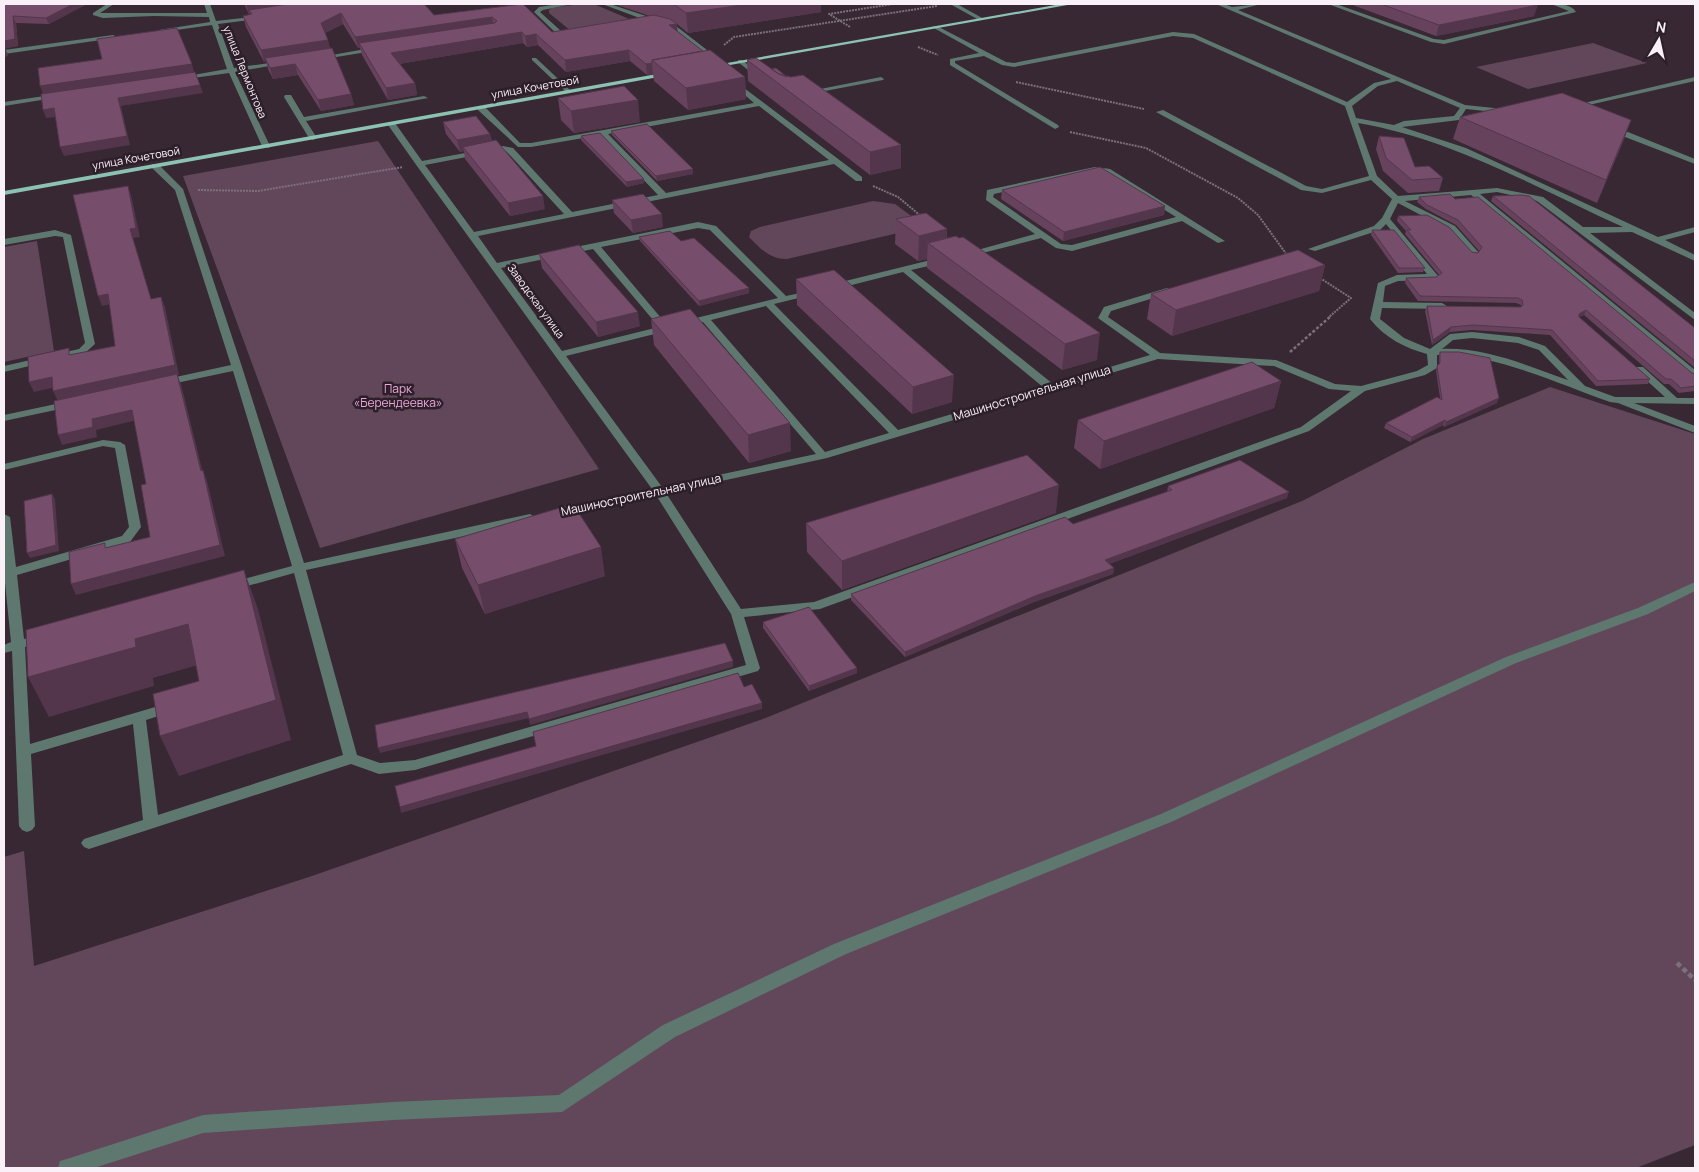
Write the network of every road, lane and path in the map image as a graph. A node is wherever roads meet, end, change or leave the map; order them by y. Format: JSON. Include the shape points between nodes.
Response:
{"nodes":[{"id":1,"x":111,"y":4,"type":"edge"},
{"id":2,"x":207,"y":4,"type":"edge"},
{"id":3,"x":570,"y":4,"type":"edge"},
{"id":4,"x":605,"y":4,"type":"edge"},
{"id":5,"x":893,"y":4,"type":"edge"},
{"id":6,"x":953,"y":4,"type":"edge"},
{"id":7,"x":1070,"y":4,"type":"edge"},
{"id":8,"x":1219,"y":4,"type":"edge"},
{"id":9,"x":1258,"y":4,"type":"edge"},
{"id":10,"x":1331,"y":4,"type":"edge"},
{"id":11,"x":1554,"y":4,"type":"edge"},
{"id":12,"x":942,"y":5,"type":"dead end"},
{"id":13,"x":1231,"y":9,"type":"junction"},
{"id":14,"x":211,"y":15,"type":"junction"},
{"id":15,"x":270,"y":15,"type":"edge"},
{"id":16,"x":981,"y":19,"type":"junction"},
{"id":17,"x":840,"y":21,"type":"junction"},
{"id":18,"x":655,"y":22,"type":"junction"},
{"id":19,"x":214,"y":24,"type":"junction"},
{"id":20,"x":636,"y":25,"type":"edge"},
{"id":21,"x":935,"y":27,"type":"junction"},
{"id":22,"x":853,"y":29,"type":"dead end"},
{"id":23,"x":157,"y":31,"type":"edge"},
{"id":24,"x":579,"y":33,"type":"edge"},
{"id":25,"x":118,"y":36,"type":"edge"},
{"id":26,"x":917,"y":46,"type":"dead end"},
{"id":27,"x":387,"y":48,"type":"edge"},
{"id":28,"x":704,"y":50,"type":"junction"},
{"id":29,"x":4,"y":52,"type":"edge"},
{"id":30,"x":985,"y":54,"type":"junction"},
{"id":31,"x":309,"y":59,"type":"edge"},
{"id":32,"x":534,"y":59,"type":"dead end"},
{"id":33,"x":740,"y":61,"type":"junction"},
{"id":34,"x":289,"y":62,"type":"edge"},
{"id":35,"x":952,"y":62,"type":"junction"},
{"id":36,"x":702,"y":68,"type":"edge"},
{"id":37,"x":231,"y":70,"type":"junction"},
{"id":38,"x":719,"y":70,"type":"junction"},
{"id":39,"x":674,"y":73,"type":"edge"},
{"id":40,"x":172,"y":79,"type":"edge"},
{"id":41,"x":1398,"y":79,"type":"junction"},
{"id":42,"x":1695,"y":79,"type":"edge"},
{"id":43,"x":880,"y":80,"type":"dead end"},
{"id":44,"x":1009,"y":80,"type":"dead end"},
{"id":45,"x":767,"y":82,"type":"edge"},
{"id":46,"x":569,"y":92,"type":"junction"},
{"id":47,"x":800,"y":94,"type":"edge"},
{"id":48,"x":63,"y":95,"type":"edge"},
{"id":49,"x":288,"y":97,"type":"dead end"},
{"id":50,"x":424,"y":98,"type":"dead end"},
{"id":51,"x":4,"y":104,"type":"edge"},
{"id":52,"x":760,"y":104,"type":"junction"},
{"id":53,"x":1348,"y":105,"type":"junction"},
{"id":54,"x":1464,"y":107,"type":"junction"},
{"id":55,"x":481,"y":108,"type":"junction"},
{"id":56,"x":1160,"y":112,"type":"joint"},
{"id":57,"x":1516,"y":112,"type":"edge"},
{"id":58,"x":1579,"y":116,"type":"edge"},
{"id":59,"x":302,"y":120,"type":"junction"},
{"id":60,"x":1353,"y":120,"type":"junction"},
{"id":61,"x":392,"y":125,"type":"junction"},
{"id":62,"x":1055,"y":127,"type":"joint"},
{"id":63,"x":1395,"y":127,"type":"junction"},
{"id":64,"x":1606,"y":127,"type":"edge"},
{"id":65,"x":602,"y":132,"type":"junction"},
{"id":66,"x":313,"y":138,"type":"junction"},
{"id":67,"x":266,"y":146,"type":"junction"},
{"id":68,"x":835,"y":161,"type":"junction"},
{"id":69,"x":1695,"y":162,"type":"edge"},
{"id":70,"x":420,"y":164,"type":"junction"},
{"id":71,"x":155,"y":166,"type":"junction"},
{"id":72,"x":1373,"y":177,"type":"junction"},
{"id":73,"x":859,"y":179,"type":"joint"},
{"id":74,"x":179,"y":190,"type":"junction"},
{"id":75,"x":1473,"y":192,"type":"junction"},
{"id":76,"x":4,"y":193,"type":"edge"},
{"id":77,"x":664,"y":196,"type":"junction"},
{"id":78,"x":1396,"y":199,"type":"junction"},
{"id":79,"x":570,"y":215,"type":"junction"},
{"id":80,"x":1183,"y":218,"type":"junction"},
{"id":81,"x":1386,"y":219,"type":"junction"},
{"id":82,"x":926,"y":220,"type":"edge"},
{"id":83,"x":1634,"y":229,"type":"junction"},
{"id":84,"x":1695,"y":229,"type":"edge"},
{"id":85,"x":1581,"y":230,"type":"junction"},
{"id":86,"x":472,"y":235,"type":"junction"},
{"id":87,"x":1042,"y":235,"type":"junction"},
{"id":88,"x":1657,"y":240,"type":"junction"},
{"id":89,"x":1221,"y":241,"type":"dead end"},
{"id":90,"x":4,"y":242,"type":"edge"},
{"id":91,"x":595,"y":246,"type":"junction"},
{"id":92,"x":1312,"y":249,"type":"dead end"},
{"id":93,"x":1475,"y":253,"type":"edge"},
{"id":94,"x":1281,"y":258,"type":"edge"},
{"id":95,"x":1695,"y":258,"type":"edge"},
{"id":96,"x":495,"y":266,"type":"junction"},
{"id":97,"x":904,"y":269,"type":"junction"},
{"id":98,"x":1318,"y":277,"type":"edge"},
{"id":99,"x":1181,"y":287,"type":"edge"},
{"id":100,"x":784,"y":299,"type":"junction"},
{"id":101,"x":768,"y":303,"type":"junction"},
{"id":102,"x":1378,"y":304,"type":"junction"},
{"id":103,"x":1457,"y":307,"type":"edge"},
{"id":104,"x":1695,"y":317,"type":"edge"},
{"id":105,"x":705,"y":319,"type":"junction"},
{"id":106,"x":665,"y":329,"type":"junction"},
{"id":107,"x":1432,"y":352,"type":"junction"},
{"id":108,"x":560,"y":355,"type":"junction"},
{"id":109,"x":1158,"y":356,"type":"junction"},
{"id":110,"x":1276,"y":364,"type":"junction"},
{"id":111,"x":1632,"y":364,"type":"edge"},
{"id":112,"x":237,"y":367,"type":"junction"},
{"id":113,"x":4,"y":369,"type":"edge"},
{"id":114,"x":1695,"y":375,"type":"edge"},
{"id":115,"x":149,"y":386,"type":"edge"},
{"id":116,"x":1051,"y":388,"type":"junction"},
{"id":117,"x":1361,"y":389,"type":"junction"},
{"id":118,"x":1582,"y":389,"type":"junction"},
{"id":119,"x":1614,"y":400,"type":"junction"},
{"id":120,"x":82,"y":401,"type":"edge"},
{"id":121,"x":1674,"y":401,"type":"junction"},
{"id":122,"x":1695,"y":401,"type":"edge"},
{"id":123,"x":4,"y":418,"type":"edge"},
{"id":124,"x":1695,"y":430,"type":"edge"},
{"id":125,"x":896,"y":434,"type":"junction"},
{"id":126,"x":823,"y":456,"type":"junction"},
{"id":127,"x":4,"y":467,"type":"edge"},
{"id":128,"x":660,"y":492,"type":"junction"},
{"id":129,"x":4,"y":517,"type":"edge"},
{"id":130,"x":299,"y":568,"type":"junction"},
{"id":131,"x":10,"y":573,"type":"junction"},
{"id":132,"x":1695,"y":586,"type":"edge"},
{"id":133,"x":224,"y":589,"type":"edge"},
{"id":134,"x":737,"y":614,"type":"junction"},
{"id":135,"x":56,"y":634,"type":"edge"},
{"id":136,"x":18,"y":645,"type":"junction"},
{"id":137,"x":4,"y":649,"type":"edge"},
{"id":138,"x":184,"y":704,"type":"edge"},
{"id":139,"x":139,"y":717,"type":"junction"},
{"id":140,"x":23,"y":751,"type":"junction"},
{"id":141,"x":350,"y":758,"type":"junction"},
{"id":142,"x":151,"y":823,"type":"junction"},
{"id":143,"x":27,"y":826,"type":"dead end"},
{"id":144,"x":89,"y":843,"type":"dead end"},
{"id":145,"x":1677,"y":963,"type":"dead end"},
{"id":146,"x":1695,"y":980,"type":"edge"},
{"id":147,"x":67,"y":1168,"type":"edge"}],
"edges":[{"from":1,"to":14,"type":"street","via":[[95,14]]},
{"from":2,"to":14,"type":"street","name":"улица Лермонтова"},
{"from":3,"to":24,"type":"street","via":[[541,8],[538,12],[559,33]]},
{"from":4,"to":18,"type":"street"},
{"from":5,"to":17,"type":"path","via":[[829,14]]},
{"from":6,"to":16,"type":"street"},
{"from":7,"to":16,"type":"main road"},
{"from":8,"to":13,"type":"street"},
{"from":9,"to":13,"type":"street"},
{"from":10,"to":11,"type":"street","via":[[1432,41],[1444,42],[1573,12]]},
{"from":12,"to":17,"type":"path"},
{"from":13,"to":41,"type":"street"},
{"from":14,"to":19,"type":"street","name":"улица Лермонтова"},
{"from":15,"to":19,"type":"street"},
{"from":16,"to":21,"type":"main road"},
{"from":17,"to":22,"type":"path"},
{"from":17,"to":28,"type":"path","via":[[734,38],[722,46]]},
{"from":18,"to":20,"type":"street"},
{"from":18,"to":28,"type":"street","via":[[674,27]]},
{"from":19,"to":23,"type":"street"},
{"from":19,"to":37,"type":"street","name":"улица Лермонтова"},
{"from":21,"to":30,"type":"street"},
{"from":21,"to":33,"type":"main road"},
{"from":25,"to":29,"type":"street"},
{"from":26,"to":35,"type":"path"},
{"from":27,"to":31,"type":"street"},
{"from":28,"to":38,"type":"street"},
{"from":30,"to":35,"type":"street"},
{"from":30,"to":53,"type":"street","via":[[1004,64],[1014,65],[1173,34],[1194,36]]},
{"from":32,"to":46,"type":"street"},
{"from":33,"to":38,"type":"main road"},
{"from":33,"to":45,"type":"street"},
{"from":34,"to":37,"type":"street"},
{"from":35,"to":62,"type":"street"},
{"from":36,"to":38,"type":"main road"},
{"from":37,"to":40,"type":"street"},
{"from":37,"to":67,"type":"street","name":"улица Лермонтова"},
{"from":38,"to":52,"type":"street"},
{"from":39,"to":46,"type":"main road","name":"улица Кочетовой"},
{"from":41,"to":53,"type":"street","via":[[1376,84]]},
{"from":41,"to":54,"type":"street"},
{"from":42,"to":58,"type":"street","via":[[1562,109]]},
{"from":43,"to":47,"type":"street"},
{"from":44,"to":56,"type":"path"},
{"from":46,"to":55,"type":"main road","name":"улица Кочетовой"},
{"from":48,"to":51,"type":"street"},
{"from":49,"to":59,"type":"street"},
{"from":50,"to":59,"type":"street"},
{"from":52,"to":65,"type":"street"},
{"from":52,"to":68,"type":"street"},
{"from":53,"to":60,"type":"street"},
{"from":54,"to":57,"type":"street"},
{"from":54,"to":63,"type":"street","via":[[1456,118],[1404,123]]},
{"from":55,"to":61,"type":"main road","name":"улица Кочетовой"},
{"from":55,"to":65,"type":"street","via":[[518,145]]},
{"from":56,"to":72,"type":"street","via":[[1304,188],[1322,191]]},
{"from":59,"to":66,"type":"street"},
{"from":60,"to":63,"type":"street"},
{"from":60,"to":72,"type":"street"},
{"from":61,"to":66,"type":"main road","name":"улица Кочетовой"},
{"from":61,"to":70,"type":"street","name":"Заводская улица"},
{"from":62,"to":94,"type":"path","via":[[1146,148],[1238,198],[1258,215],[1288,256]]},
{"from":63,"to":83,"type":"street","via":[[1463,150]]},
{"from":64,"to":69,"type":"street"},
{"from":65,"to":77,"type":"street"},
{"from":66,"to":67,"type":"main road","name":"улица Кочетовой"},
{"from":67,"to":71,"type":"main road","name":"улица Кочетовой"},
{"from":68,"to":73,"type":"street"},
{"from":68,"to":77,"type":"street"},
{"from":70,"to":74,"type":"path","via":[[258,191]]},
{"from":70,"to":79,"type":"street","via":[[503,148],[510,150]]},
{"from":70,"to":86,"type":"street","name":"Заводская улица"},
{"from":71,"to":74,"type":"street"},
{"from":71,"to":76,"type":"main road","name":"улица Кочетовой"},
{"from":72,"to":78,"type":"street"},
{"from":73,"to":82,"type":"path","via":[[898,197]]},
{"from":74,"to":112,"type":"street"},
{"from":75,"to":78,"type":"street"},
{"from":75,"to":85,"type":"street","via":[[1498,190],[1540,199]]},
{"from":75,"to":114,"type":"street"},
{"from":77,"to":79,"type":"street"},
{"from":78,"to":81,"type":"street"},
{"from":78,"to":93,"type":"street","via":[[1452,228]]},
{"from":79,"to":86,"type":"street"},
{"from":80,"to":87,"type":"street","via":[[1072,248],[1059,246]]},
{"from":80,"to":87,"type":"street","via":[[1107,171],[1095,169],[990,192],[989,198]]},
{"from":80,"to":89,"type":"street"},
{"from":81,"to":92,"type":"street","via":[[1377,228]]},
{"from":81,"to":102,"type":"street","via":[[1434,277],[1397,278],[1381,285]]},
{"from":83,"to":85,"type":"street"},
{"from":83,"to":88,"type":"street"},
{"from":84,"to":88,"type":"street"},
{"from":85,"to":104,"type":"street"},
{"from":86,"to":96,"type":"street","name":"Заводская улица"},
{"from":87,"to":97,"type":"street"},
{"from":88,"to":95,"type":"street"},
{"from":90,"to":113,"type":"street","via":[[55,233],[67,235],[90,344],[82,351]]},
{"from":91,"to":96,"type":"street"},
{"from":91,"to":100,"type":"street","via":[[698,225],[713,228]]},
{"from":91,"to":106,"type":"street"},
{"from":96,"to":108,"type":"street","name":"Заводская улица"},
{"from":97,"to":100,"type":"street"},
{"from":97,"to":116,"type":"street"},
{"from":98,"to":110,"type":"path","via":[[1351,298]]},
{"from":99,"to":109,"type":"street","via":[[1107,308],[1103,318]]},
{"from":100,"to":101,"type":"street"},
{"from":101,"to":105,"type":"street"},
{"from":101,"to":125,"type":"street"},
{"from":102,"to":103,"type":"street"},
{"from":102,"to":107,"type":"street","via":[[1375,318],[1384,329],[1411,347]]},
{"from":105,"to":106,"type":"street"},
{"from":105,"to":126,"type":"street"},
{"from":106,"to":108,"type":"street"},
{"from":107,"to":117,"type":"street","via":[[1433,366],[1421,373]]},
{"from":107,"to":118,"type":"street","via":[[1455,351],[1497,359]]},
{"from":107,"to":118,"type":"street","via":[[1450,337],[1472,335],[1519,340],[1542,348]]},
{"from":108,"to":128,"type":"street","name":"Заводская улица"},
{"from":109,"to":110,"type":"street"},
{"from":109,"to":116,"type":"street","name":"Машиностроительная улица"},
{"from":110,"to":117,"type":"street","via":[[1333,386]]},
{"from":111,"to":121,"type":"street"},
{"from":112,"to":115,"type":"street"},
{"from":112,"to":130,"type":"street"},
{"from":116,"to":125,"type":"street","name":"Машиностроительная улица"},
{"from":117,"to":134,"type":"street","via":[[1305,429],[816,606]]},
{"from":118,"to":119,"type":"street"},
{"from":119,"to":121,"type":"street"},
{"from":119,"to":124,"type":"street"},
{"from":120,"to":123,"type":"street"},
{"from":121,"to":122,"type":"street"},
{"from":125,"to":126,"type":"street","name":"Машиностроительная улица"},
{"from":126,"to":128,"type":"street","name":"Машиностроительная улица"},
{"from":127,"to":131,"type":"street","via":[[103,443],[120,445],[134,527],[126,539]]},
{"from":128,"to":130,"type":"street","name":"Машиностроительная улица"},
{"from":128,"to":134,"type":"street","name":"Заводская улица"},
{"from":129,"to":131,"type":"street"},
{"from":130,"to":133,"type":"street","name":"Машиностроительная улица"},
{"from":130,"to":141,"type":"street"},
{"from":131,"to":136,"type":"street"},
{"from":132,"to":147,"type":"street","via":[[1644,610],[1511,660],[1166,818],[840,949],[669,1031],[562,1103],[393,1110],[203,1124]]},
{"from":134,"to":141,"type":"street","name":"Заводская улица","via":[[753,668],[416,765],[379,769]]},
{"from":135,"to":136,"type":"street"},
{"from":136,"to":137,"type":"street"},
{"from":136,"to":140,"type":"street"},
{"from":138,"to":139,"type":"street"},
{"from":139,"to":140,"type":"street"},
{"from":139,"to":142,"type":"street"},
{"from":140,"to":143,"type":"street"},
{"from":141,"to":142,"type":"street"},
{"from":142,"to":144,"type":"street"},
{"from":145,"to":146,"type":"path"}]}
